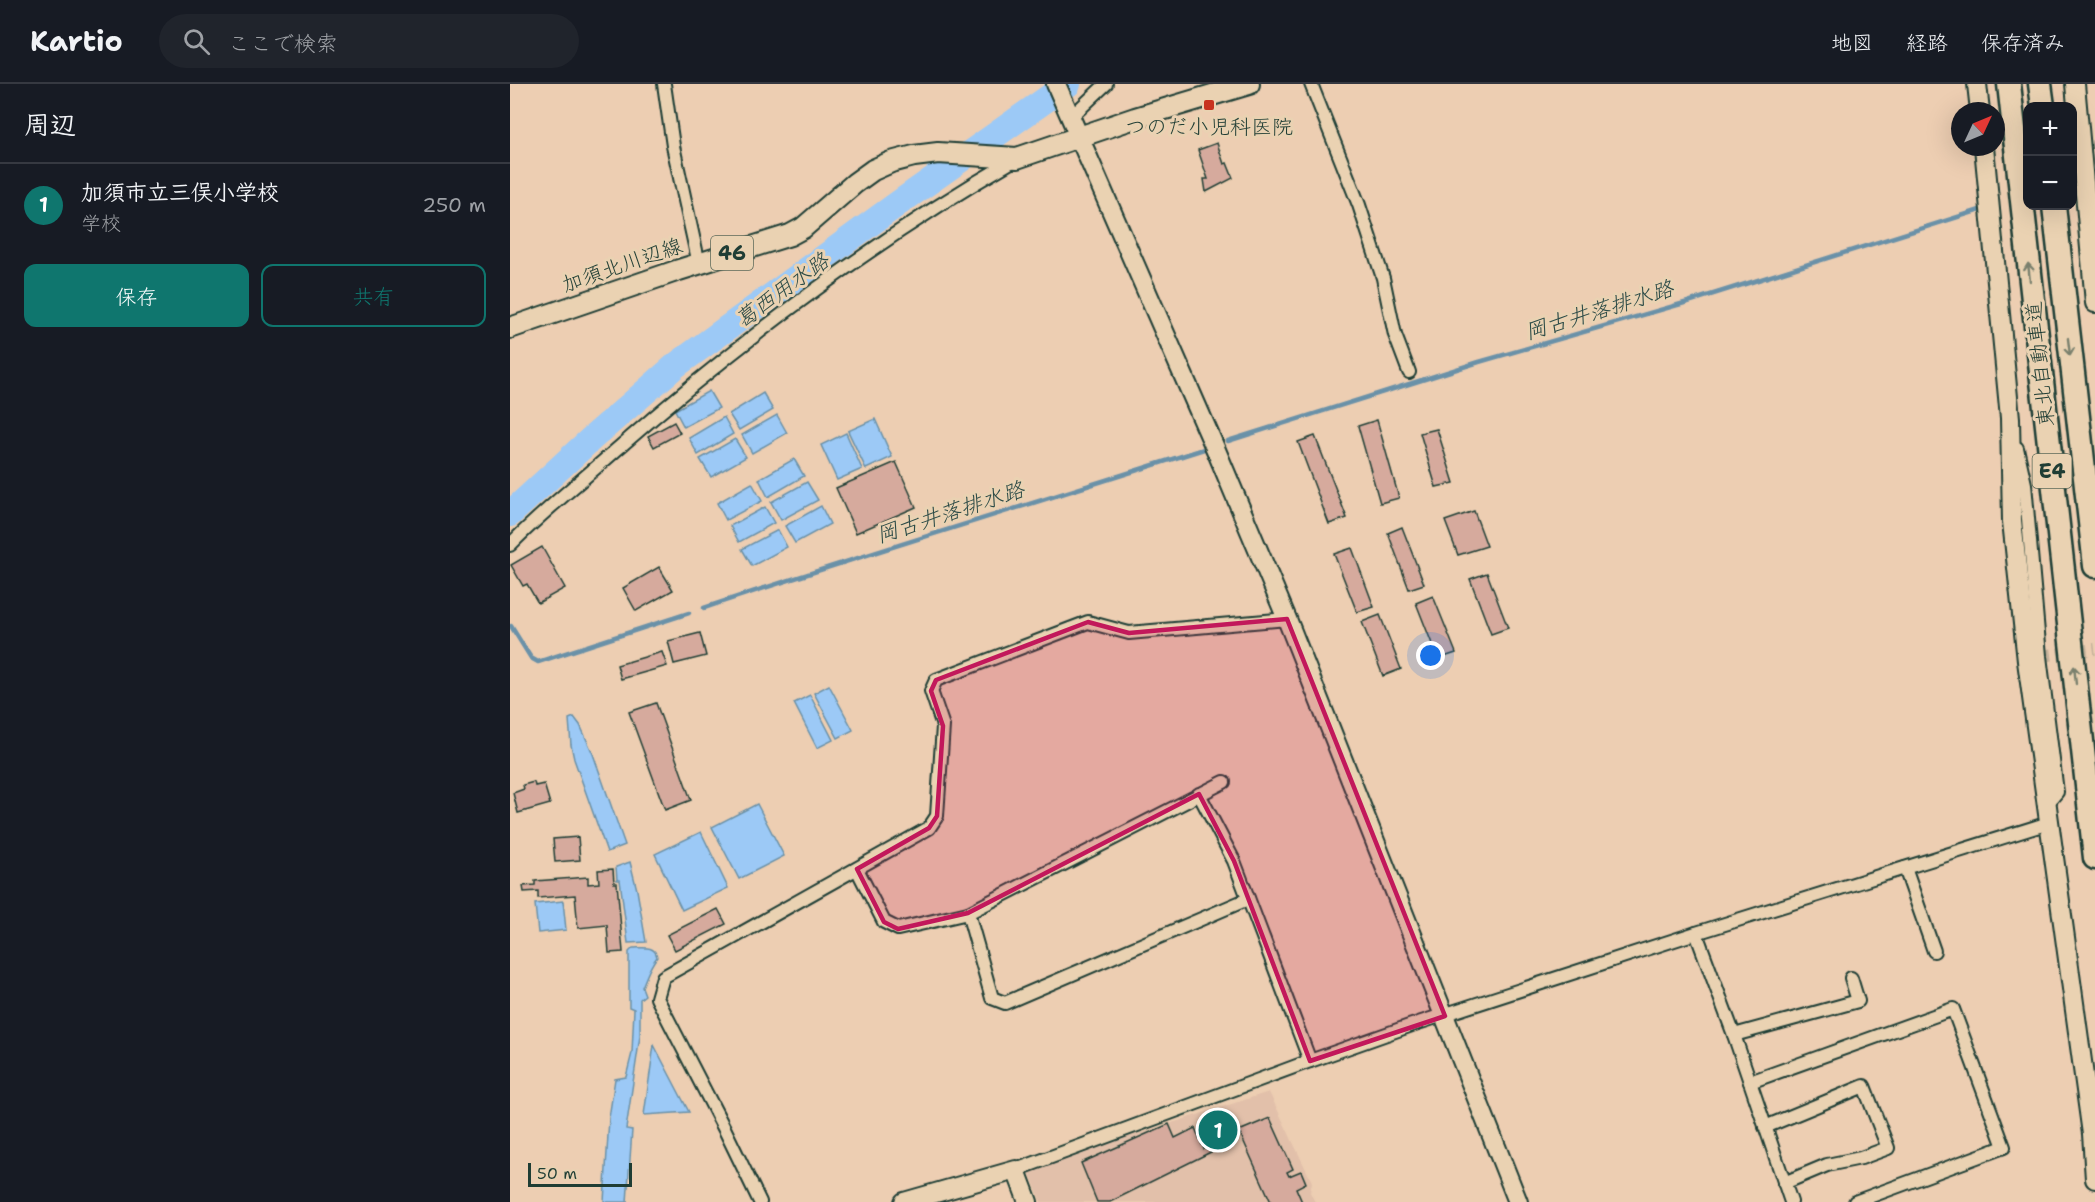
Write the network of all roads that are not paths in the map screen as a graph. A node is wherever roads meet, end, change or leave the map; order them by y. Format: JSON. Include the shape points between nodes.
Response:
{"nodes":[{"id":1,"x":664,"y":84,"type":"edge"},
{"id":2,"x":1056,"y":84,"type":"edge"},
{"id":3,"x":1106,"y":84,"type":"edge"},
{"id":4,"x":1249,"y":84,"type":"edge"},
{"id":5,"x":1311,"y":84,"type":"edge"},
{"id":6,"x":1977,"y":84,"type":"edge"},
{"id":7,"x":2009,"y":84,"type":"edge"},
{"id":8,"x":2040,"y":84,"type":"edge"},
{"id":9,"x":2075,"y":84,"type":"edge"},
{"id":10,"x":1979,"y":102,"type":"edge"},
{"id":11,"x":2042,"y":102,"type":"edge"},
{"id":12,"x":1074,"y":127,"type":"junction"},
{"id":13,"x":1985,"y":156,"type":"edge"},
{"id":14,"x":1008,"y":158,"type":"junction"},
{"id":15,"x":2054,"y":210,"type":"edge"},
{"id":16,"x":699,"y":264,"type":"junction"},
{"id":17,"x":2095,"y":303,"type":"edge"},
{"id":18,"x":510,"y":328,"type":"edge"},
{"id":19,"x":1409,"y":372,"type":"dead end"},
{"id":20,"x":510,"y":545,"type":"edge"},
{"id":21,"x":2095,"y":566,"type":"edge"},
{"id":22,"x":1287,"y":619,"type":"junction"},
{"id":23,"x":1224,"y":782,"type":"dead end"},
{"id":24,"x":1199,"y":794,"type":"junction"},
{"id":25,"x":2049,"y":823,"type":"junction"},
{"id":26,"x":2095,"y":858,"type":"edge"},
{"id":27,"x":1905,"y":868,"type":"junction"},
{"id":28,"x":857,"y":869,"type":"junction"},
{"id":29,"x":1248,"y":899,"type":"junction"},
{"id":30,"x":968,"y":913,"type":"junction"},
{"id":31,"x":1696,"y":933,"type":"junction"},
{"id":32,"x":1934,"y":951,"type":"dead end"},
{"id":33,"x":1851,"y":978,"type":"dead end"},
{"id":34,"x":1444,"y":1016,"type":"junction"},
{"id":35,"x":1734,"y":1035,"type":"junction"},
{"id":36,"x":1310,"y":1060,"type":"junction"},
{"id":37,"x":1750,"y":1082,"type":"junction"},
{"id":38,"x":1765,"y":1127,"type":"junction"},
{"id":39,"x":1016,"y":1170,"type":"junction"},
{"id":40,"x":2095,"y":1179,"type":"edge"},
{"id":41,"x":1784,"y":1183,"type":"junction"},
{"id":42,"x":760,"y":1202,"type":"edge"},
{"id":43,"x":904,"y":1202,"type":"edge"},
{"id":44,"x":1028,"y":1202,"type":"edge"},
{"id":45,"x":1518,"y":1202,"type":"edge"},
{"id":46,"x":1791,"y":1202,"type":"edge"},
{"id":47,"x":1855,"y":1202,"type":"edge"}],
"edges":[{"from":1,"to":16,"type":"street"},
{"from":2,"to":12,"type":"street"},
{"from":3,"to":12,"type":"street"},
{"from":4,"to":12,"type":"main road","number":"46"},
{"from":5,"to":19,"type":"street","via":[[1359,205]]},
{"from":6,"to":10,"type":"street"},
{"from":26,"to":7,"type":"highway","name":"東北自動車道","number":"E4","one_way":true},
{"from":8,"to":11,"type":"highway"},
{"from":9,"to":17,"type":"street"},
{"from":12,"to":14,"type":"main road","number":"46"},
{"from":12,"to":22,"type":"street"},
{"from":13,"to":25,"type":"street","via":[[2010,418],[2012,522]]},
{"from":14,"to":16,"type":"main road","name":"加須北川辺線","number":"46","via":[[938,153],[902,159],[873,170],[790,235]]},
{"from":14,"to":20,"type":"street","via":[[828,280],[674,399]]},
{"from":15,"to":21,"type":"highway","name":"東北自動車道","number":"E4","one_way":true},
{"from":16,"to":18,"type":"main road","name":"加須北川辺線","number":"46"},
{"from":22,"to":28,"type":"street","via":[[1129,633],[1088,622],[936,680],[931,691],[943,726],[937,816],[929,828]]},
{"from":22,"to":34,"type":"street"},
{"from":23,"to":24,"type":"street"},
{"from":24,"to":29,"type":"street","via":[[1234,861]]},
{"from":24,"to":30,"type":"street"},
{"from":25,"to":27,"type":"street"},
{"from":25,"to":40,"type":"street"},
{"from":27,"to":31,"type":"street"},
{"from":27,"to":32,"type":"street"},
{"from":28,"to":30,"type":"street","via":[[884,922],[898,929]]},
{"from":28,"to":42,"type":"street","via":[[663,977],[657,998]]},
{"from":29,"to":30,"type":"street","via":[[1005,1003],[992,998]]},
{"from":29,"to":36,"type":"street"},
{"from":31,"to":34,"type":"street"},
{"from":31,"to":35,"type":"street"},
{"from":33,"to":35,"type":"street","via":[[1858,1001]]},
{"from":34,"to":36,"type":"street"},
{"from":34,"to":45,"type":"street"},
{"from":35,"to":37,"type":"street"},
{"from":36,"to":39,"type":"street"},
{"from":37,"to":38,"type":"street"},
{"from":37,"to":47,"type":"street","via":[[1953,1009],[2004,1147]]},
{"from":38,"to":41,"type":"street"},
{"from":38,"to":41,"type":"street","via":[[1864,1086],[1888,1148],[1827,1165]]},
{"from":39,"to":43,"type":"street"},
{"from":39,"to":44,"type":"street"},
{"from":41,"to":46,"type":"street"}]}
